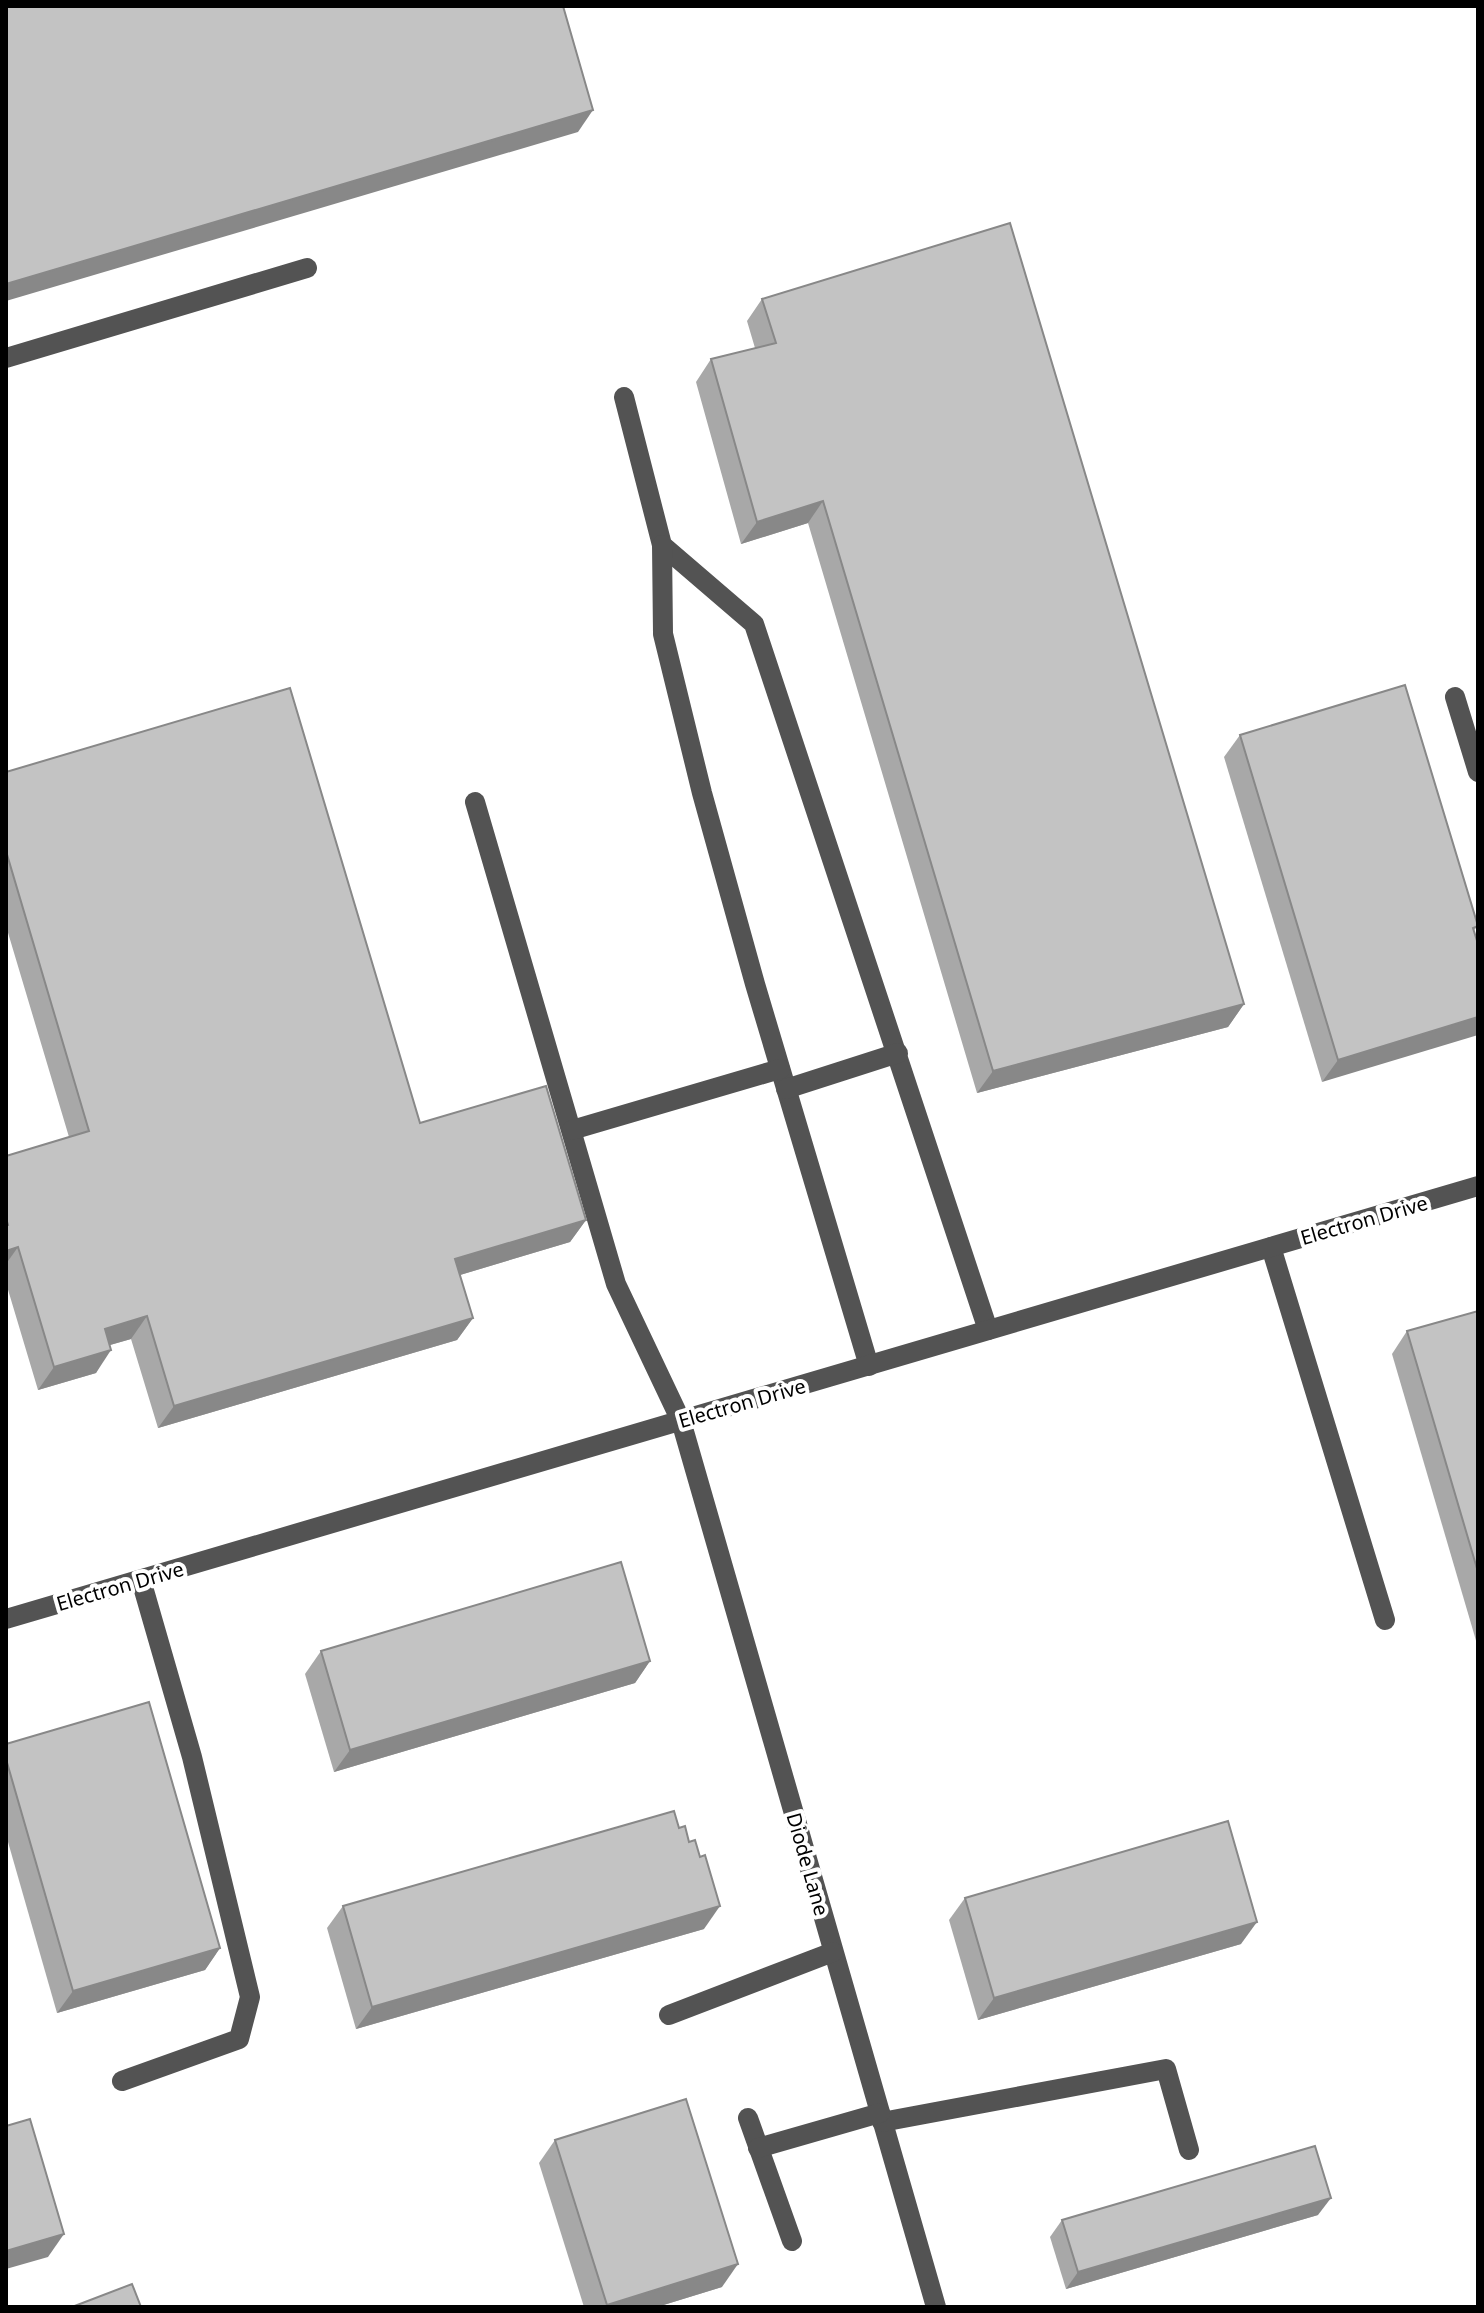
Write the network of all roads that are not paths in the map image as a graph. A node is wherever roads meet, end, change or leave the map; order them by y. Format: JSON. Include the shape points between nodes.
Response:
{"nodes":[{"id":1,"x":307,"y":268,"type":"dead end"},
{"id":2,"x":6,"y":358,"type":"edge"},
{"id":3,"x":624,"y":397,"type":"dead end"},
{"id":4,"x":662,"y":545,"type":"junction"},
{"id":5,"x":1455,"y":697,"type":"dead end"},
{"id":6,"x":1478,"y":772,"type":"edge"},
{"id":7,"x":475,"y":802,"type":"dead end"},
{"id":8,"x":898,"y":1053,"type":"junction"},
{"id":9,"x":783,"y":1079,"type":"junction"},
{"id":10,"x":572,"y":1130,"type":"junction"},
{"id":11,"x":1478,"y":1186,"type":"edge"},
{"id":12,"x":1271,"y":1247,"type":"junction"},
{"id":13,"x":988,"y":1330,"type":"junction"},
{"id":14,"x":869,"y":1366,"type":"junction"},
{"id":15,"x":681,"y":1421,"type":"junction"},
{"id":16,"x":141,"y":1580,"type":"junction"},
{"id":17,"x":6,"y":1619,"type":"edge"},
{"id":18,"x":1385,"y":1620,"type":"dead end"},
{"id":19,"x":833,"y":1952,"type":"junction"},
{"id":20,"x":669,"y":2015,"type":"dead end"},
{"id":21,"x":122,"y":2081,"type":"dead end"},
{"id":22,"x":748,"y":2118,"type":"dead end"},
{"id":23,"x":881,"y":2118,"type":"junction"},
{"id":24,"x":758,"y":2148,"type":"junction"},
{"id":25,"x":1189,"y":2150,"type":"dead end"},
{"id":26,"x":792,"y":2241,"type":"dead end"},
{"id":27,"x":936,"y":2307,"type":"edge"}],
"edges":[{"from":1,"to":2,"type":"street"},
{"from":3,"to":4,"type":"street"},
{"from":4,"to":8,"type":"street","via":[[754,624]]},
{"from":4,"to":9,"type":"street","via":[[663,634]]},
{"from":5,"to":6,"type":"street"},
{"from":7,"to":10,"type":"street","name":"Diode Lane"},
{"from":8,"to":9,"type":"street"},
{"from":8,"to":13,"type":"street"},
{"from":9,"to":10,"type":"street"},
{"from":9,"to":14,"type":"street"},
{"from":10,"to":15,"type":"street","name":"Diode Lane","via":[[616,1284]]},
{"from":11,"to":12,"type":"street","name":"Electron Drive"},
{"from":12,"to":13,"type":"street","name":"Electron Drive"},
{"from":12,"to":18,"type":"street"},
{"from":13,"to":14,"type":"street","name":"Electron Drive"},
{"from":14,"to":15,"type":"street","name":"Electron Drive"},
{"from":15,"to":16,"type":"street","name":"Electron Drive"},
{"from":15,"to":19,"type":"street","name":"Diode Lane"},
{"from":16,"to":17,"type":"street","name":"Electron Drive"},
{"from":16,"to":21,"type":"street","via":[[192,1757],[250,1997],[239,2039]]},
{"from":19,"to":20,"type":"street"},
{"from":19,"to":23,"type":"street","name":"Diode Lane"},
{"from":22,"to":24,"type":"street"},
{"from":23,"to":24,"type":"street"},
{"from":23,"to":25,"type":"street","via":[[1166,2069]]},
{"from":23,"to":27,"type":"street","name":"Diode Lane"},
{"from":24,"to":26,"type":"street"}]}
